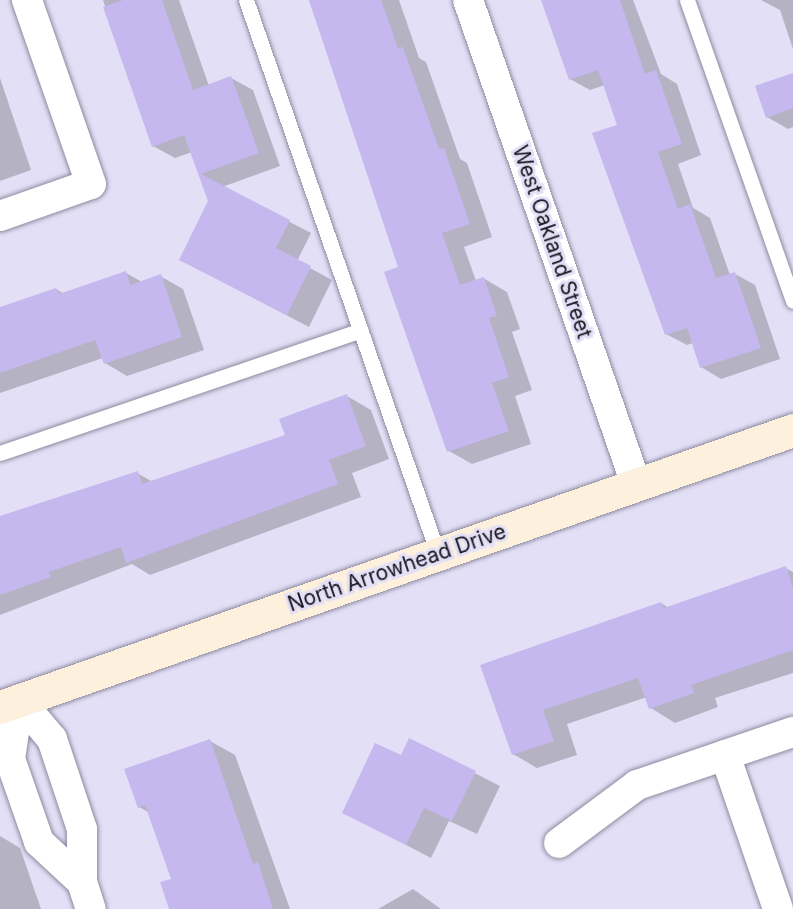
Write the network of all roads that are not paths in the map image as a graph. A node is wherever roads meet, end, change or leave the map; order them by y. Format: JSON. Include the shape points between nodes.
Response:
{"nodes":[{"id":1,"x":27,"y":0,"type":"edge"},
{"id":2,"x":246,"y":0,"type":"edge"},
{"id":3,"x":468,"y":0,"type":"edge"},
{"id":4,"x":687,"y":0,"type":"edge"},
{"id":5,"x":0,"y":216,"type":"edge"},
{"id":6,"x":793,"y":301,"type":"edge"},
{"id":7,"x":361,"y":330,"type":"junction"},
{"id":8,"x":793,"y":430,"type":"edge"},
{"id":9,"x":0,"y":453,"type":"edge"},
{"id":10,"x":636,"y":484,"type":"junction"},
{"id":11,"x":438,"y":554,"type":"junction"},
{"id":12,"x":9,"y":704,"type":"edge"},
{"id":13,"x":793,"y":732,"type":"edge"},
{"id":14,"x":725,"y":755,"type":"junction"},
{"id":15,"x":559,"y":843,"type":"dead end"},
{"id":16,"x":86,"y":895,"type":"edge"},
{"id":17,"x":778,"y":909,"type":"edge"}],
"edges":[{"from":1,"to":5,"type":"street","via":[[91,184]]},
{"from":2,"to":7,"type":"lane"},
{"from":3,"to":10,"type":"street","name":"West Oakland Street"},
{"from":4,"to":6,"type":"lane"},
{"from":7,"to":9,"type":"lane"},
{"from":7,"to":11,"type":"lane"},
{"from":8,"to":10,"type":"street","name":"North Arrowhead Drive"},
{"from":10,"to":11,"type":"street","name":"North Arrowhead Drive"},
{"from":11,"to":12,"type":"street","name":"North Arrowhead Drive"},
{"from":12,"to":16,"type":"street","via":[[10,759],[39,842]]},
{"from":12,"to":16,"type":"street","via":[[52,739],[82,829]]},
{"from":13,"to":14,"type":"street"},
{"from":14,"to":15,"type":"street","via":[[638,785]]},
{"from":14,"to":17,"type":"street"}]}
